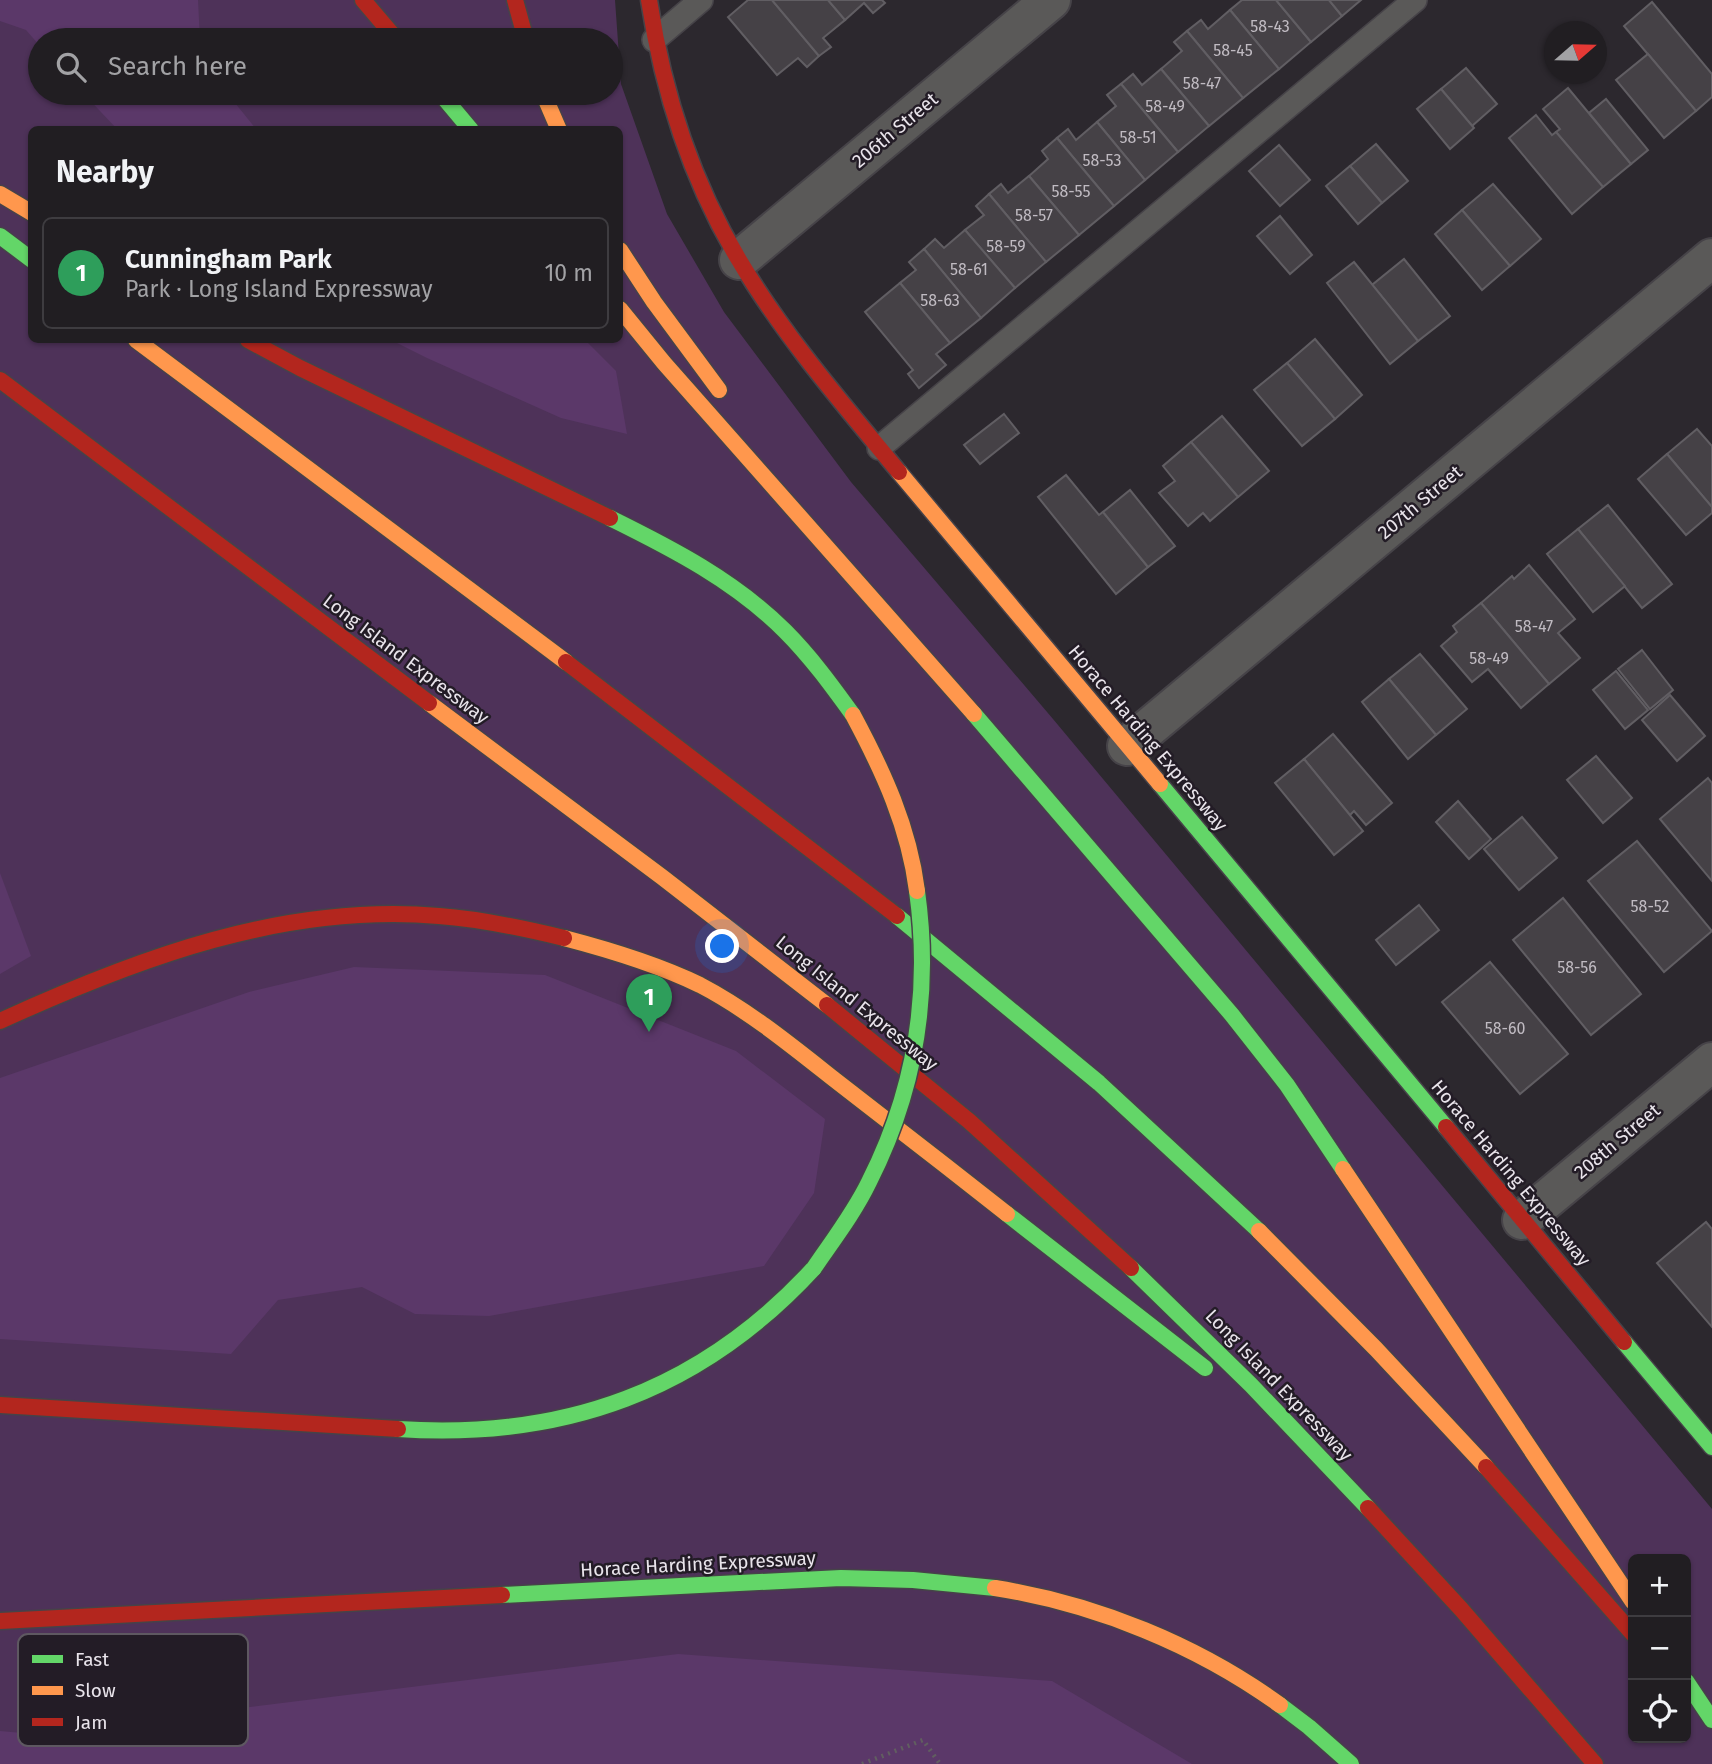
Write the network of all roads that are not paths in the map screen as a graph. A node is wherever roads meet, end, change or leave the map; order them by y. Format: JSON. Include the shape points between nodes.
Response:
{"nodes":[{"id":1,"x":363,"y":0,"type":"edge"},
{"id":2,"x":515,"y":0,"type":"edge"},
{"id":3,"x":649,"y":0,"type":"edge"},
{"id":4,"x":701,"y":0,"type":"edge"},
{"id":5,"x":1051,"y":0,"type":"edge"},
{"id":6,"x":1415,"y":0,"type":"edge"},
{"id":7,"x":387,"y":28,"type":"edge"},
{"id":8,"x":523,"y":28,"type":"edge"},
{"id":9,"x":654,"y":40,"type":"junction"},
{"id":10,"x":450,"y":105,"type":"edge"},
{"id":11,"x":548,"y":105,"type":"edge"},
{"id":12,"x":468,"y":126,"type":"edge"},
{"id":13,"x":557,"y":126,"type":"edge"},
{"id":14,"x":0,"y":194,"type":"edge"},
{"id":15,"x":28,"y":211,"type":"edge"},
{"id":16,"x":0,"y":236,"type":"edge"},
{"id":17,"x":623,"y":254,"type":"edge"},
{"id":18,"x":28,"y":257,"type":"edge"},
{"id":19,"x":1712,"y":258,"type":"edge"},
{"id":20,"x":739,"y":260,"type":"junction"},
{"id":21,"x":623,"y":313,"type":"edge"},
{"id":22,"x":140,"y":343,"type":"edge"},
{"id":23,"x":254,"y":343,"type":"edge"},
{"id":24,"x":0,"y":380,"type":"edge"},
{"id":25,"x":732,"y":406,"type":"dead end"},
{"id":26,"x":879,"y":448,"type":"junction"},
{"id":27,"x":800,"y":494,"type":"dead end"},
{"id":28,"x":964,"y":702,"type":"junction"},
{"id":29,"x":1128,"y":746,"type":"junction"},
{"id":30,"x":0,"y":1021,"type":"edge"},
{"id":31,"x":1712,"y":1062,"type":"edge"},
{"id":32,"x":1522,"y":1220,"type":"junction"},
{"id":33,"x":0,"y":1405,"type":"edge"},
{"id":34,"x":1712,"y":1447,"type":"edge"},
{"id":35,"x":1326,"y":1462,"type":"junction"},
{"id":36,"x":1628,"y":1595,"type":"edge"},
{"id":37,"x":0,"y":1621,"type":"edge"},
{"id":38,"x":1628,"y":1628,"type":"edge"},
{"id":39,"x":1691,"y":1688,"type":"edge"},
{"id":40,"x":1691,"y":1701,"type":"edge"},
{"id":41,"x":1712,"y":1720,"type":"edge"},
{"id":42,"x":1712,"y":1726,"type":"edge"},
{"id":43,"x":1351,"y":1764,"type":"edge"},
{"id":44,"x":1595,"y":1764,"type":"edge"}],
"edges":[{"from":1,"to":7,"type":"main road"},
{"from":2,"to":8,"type":"main road"},
{"from":3,"to":9,"type":"main road","name":"Horace Harding Expressway"},
{"from":4,"to":9,"type":"lane"},
{"from":5,"to":20,"type":"street","name":"206th Street"},
{"from":6,"to":26,"type":"lane"},
{"from":9,"to":20,"type":"main road","name":"Horace Harding Expressway","via":[[690,156]]},
{"from":10,"to":12,"type":"main road"},
{"from":11,"to":13,"type":"main road"},
{"from":14,"to":15,"type":"main road"},
{"from":16,"to":18,"type":"main road"},
{"from":17,"to":25,"type":"main road"},
{"from":19,"to":29,"type":"street","name":"207th Street"},
{"from":20,"to":26,"type":"main road","name":"Horace Harding Expressway","via":[[802,351]]},
{"from":21,"to":28,"type":"main road"},
{"from":22,"to":38,"type":"main road","via":[[793,833],[1092,1077],[1208,1183],[1363,1337],[1508,1491]]},
{"from":23,"to":33,"type":"main road","bridge":true,"via":[[670,547],[750,600],[820,670],[853,715],[883,772],[905,831],[920,897],[925,962],[921,1023],[910,1081],[869,1183],[814,1268],[746,1331],[666,1383],[569,1417],[475,1431]]},
{"from":24,"to":35,"type":"main road","name":"Long Island Expressway","via":[[818,998],[1015,1162],[1130,1266]]},
{"from":26,"to":29,"type":"main road","name":"Horace Harding Expressway"},
{"from":27,"to":28,"type":"main road"},
{"from":28,"to":36,"type":"main road","via":[[1287,1084]]},
{"from":29,"to":32,"type":"main road","name":"Horace Harding Expressway"},
{"from":30,"to":35,"type":"main road","via":[[103,974],[213,937],[361,914],[436,914],[548,931],[658,967],[702,986],[794,1048]]},
{"from":31,"to":32,"type":"street","name":"208th Street"},
{"from":32,"to":34,"type":"main road","name":"Horace Harding Expressway"},
{"from":35,"to":44,"type":"main road","name":"Long Island Expressway","via":[[1425,1567]]},
{"from":37,"to":43,"type":"main road","name":"Horace Harding Expressway","via":[[817,1579],[887,1577],[951,1583],[1079,1608],[1195,1654],[1304,1722]]},
{"from":39,"to":41,"type":"main road"},
{"from":40,"to":42,"type":"main road"}]}
